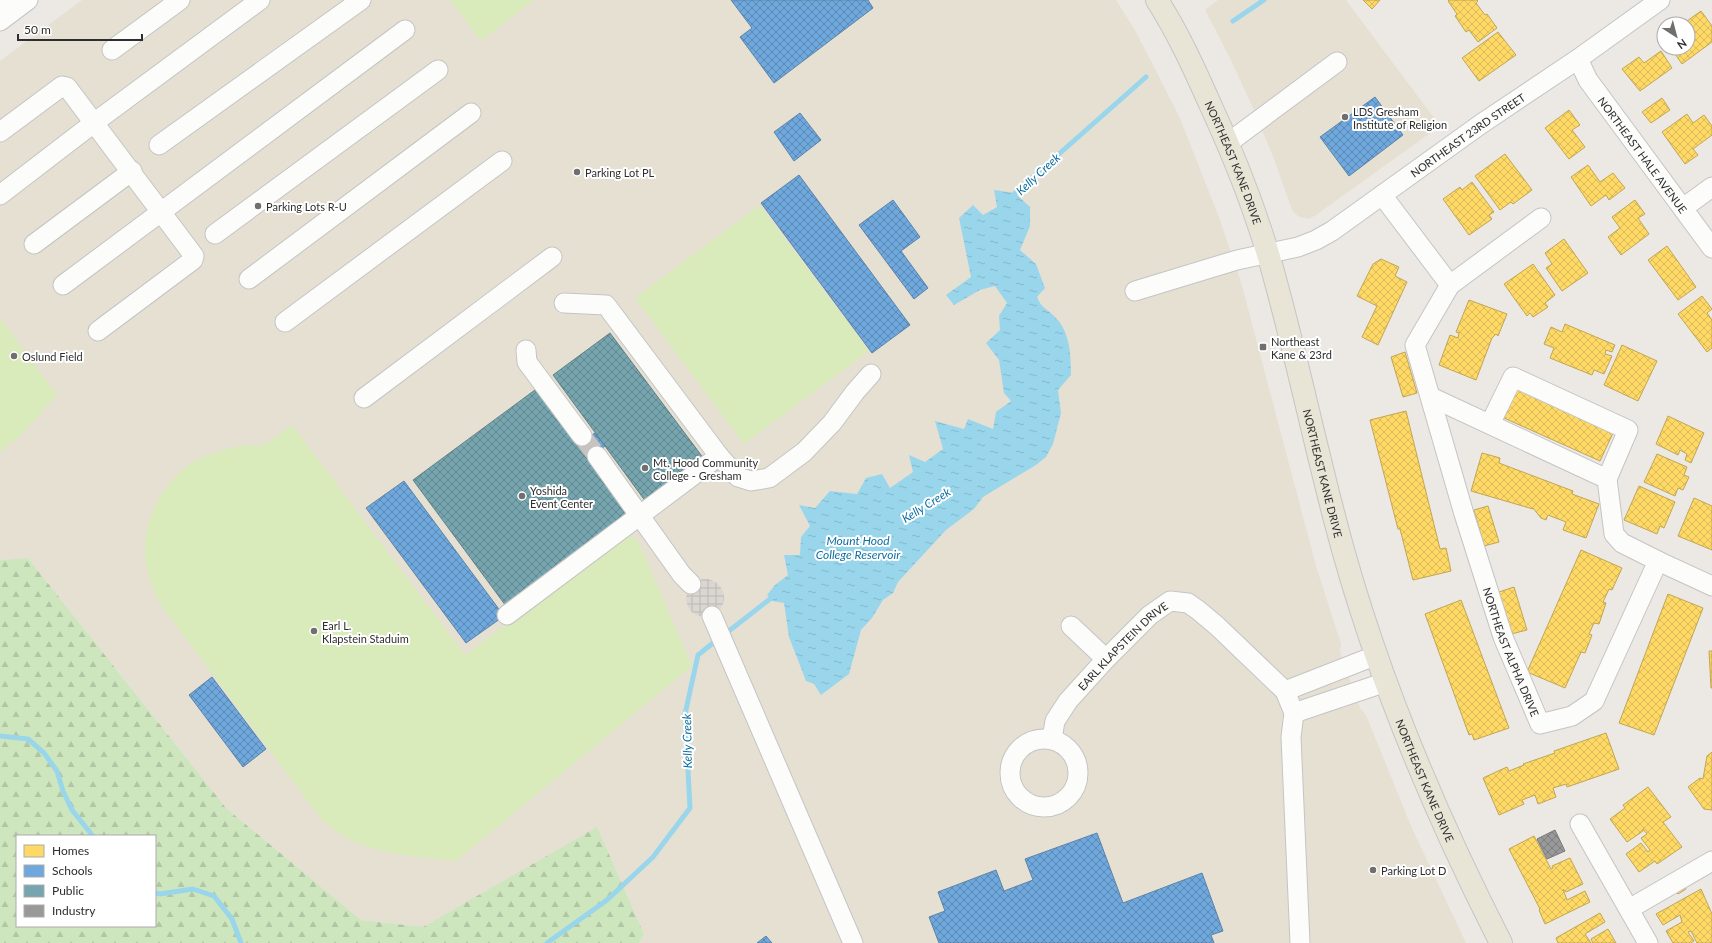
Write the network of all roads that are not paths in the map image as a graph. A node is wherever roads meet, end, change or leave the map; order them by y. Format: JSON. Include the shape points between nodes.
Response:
{"nodes":[{"id":1,"x":28,"y":0,"type":"edge"},
{"id":2,"x":180,"y":0,"type":"edge"},
{"id":3,"x":260,"y":0,"type":"edge"},
{"id":4,"x":361,"y":0,"type":"edge"},
{"id":5,"x":1158,"y":0,"type":"edge"},
{"id":6,"x":1660,"y":0,"type":"edge"},
{"id":7,"x":3,"y":11,"type":"edge"},
{"id":8,"x":405,"y":30,"type":"dead end"},
{"id":9,"x":112,"y":50,"type":"dead end"},
{"id":10,"x":1578,"y":59,"type":"junction"},
{"id":11,"x":1337,"y":62,"type":"dead end"},
{"id":12,"x":438,"y":70,"type":"dead end"},
{"id":13,"x":471,"y":113,"type":"dead end"},
{"id":14,"x":94,"y":122,"type":"junction"},
{"id":15,"x":0,"y":132,"type":"edge"},
{"id":16,"x":1228,"y":143,"type":"junction"},
{"id":17,"x":159,"y":145,"type":"dead end"},
{"id":18,"x":502,"y":161,"type":"dead end"},
{"id":19,"x":132,"y":171,"type":"junction"},
{"id":20,"x":1712,"y":187,"type":"edge"},
{"id":21,"x":0,"y":195,"type":"edge"},
{"id":22,"x":1382,"y":195,"type":"junction"},
{"id":23,"x":1683,"y":208,"type":"junction"},
{"id":24,"x":161,"y":211,"type":"junction"},
{"id":25,"x":1541,"y":218,"type":"dead end"},
{"id":26,"x":215,"y":234,"type":"dead end"},
{"id":27,"x":34,"y":244,"type":"dead end"},
{"id":28,"x":1712,"y":248,"type":"edge"},
{"id":29,"x":1267,"y":253,"type":"junction"},
{"id":30,"x":552,"y":257,"type":"dead end"},
{"id":31,"x":249,"y":279,"type":"dead end"},
{"id":32,"x":63,"y":285,"type":"dead end"},
{"id":33,"x":1450,"y":285,"type":"junction"},
{"id":34,"x":1135,"y":291,"type":"dead end"},
{"id":35,"x":564,"y":303,"type":"dead end"},
{"id":36,"x":285,"y":322,"type":"dead end"},
{"id":37,"x":98,"y":331,"type":"dead end"},
{"id":38,"x":526,"y":350,"type":"dead end"},
{"id":39,"x":871,"y":374,"type":"dead end"},
{"id":40,"x":1431,"y":397,"type":"junction"},
{"id":41,"x":364,"y":398,"type":"dead end"},
{"id":42,"x":1490,"y":424,"type":"junction"},
{"id":43,"x":582,"y":436,"type":"tunnel mouth"},
{"id":44,"x":597,"y":456,"type":"tunnel mouth"},
{"id":45,"x":719,"y":456,"type":"junction"},
{"id":46,"x":1607,"y":479,"type":"junction"},
{"id":47,"x":640,"y":516,"type":"junction"},
{"id":48,"x":1658,"y":561,"type":"junction"},
{"id":49,"x":691,"y":584,"type":"dead end"},
{"id":50,"x":1712,"y":586,"type":"edge"},
{"id":51,"x":507,"y":615,"type":"dead end"},
{"id":52,"x":712,"y":616,"type":"dead end"},
{"id":53,"x":1071,"y":626,"type":"dead end"},
{"id":54,"x":1377,"y":654,"type":"junction"},
{"id":55,"x":1106,"y":659,"type":"junction"},
{"id":56,"x":1386,"y":682,"type":"junction"},
{"id":57,"x":1285,"y":691,"type":"junction"},
{"id":58,"x":1294,"y":713,"type":"junction"},
{"id":59,"x":1052,"y":739,"type":"dead end"},
{"id":60,"x":1580,"y":824,"type":"dead end"},
{"id":61,"x":1712,"y":861,"type":"edge"},
{"id":62,"x":1628,"y":909,"type":"junction"},
{"id":63,"x":853,"y":943,"type":"edge"},
{"id":64,"x":1300,"y":943,"type":"edge"},
{"id":65,"x":1501,"y":943,"type":"edge"},
{"id":66,"x":1648,"y":943,"type":"edge"}],
"edges":[{"from":1,"to":7,"type":"street"},
{"from":2,"to":9,"type":"street"},
{"from":3,"to":14,"type":"street"},
{"from":4,"to":17,"type":"street"},
{"from":5,"to":16,"type":"main road","name":"NORTHEAST KANE DRIVE","via":[[1196,72]]},
{"from":6,"to":10,"type":"street","name":"NORTHEAST 23RD STREET"},
{"from":8,"to":24,"type":"street"},
{"from":10,"to":22,"type":"street","name":"NORTHEAST 23RD STREET"},
{"from":10,"to":23,"type":"street","name":"NORTHEAST HALE AVENUE","via":[[1588,80]]},
{"from":11,"to":16,"type":"street"},
{"from":12,"to":26,"type":"street"},
{"from":13,"to":31,"type":"street"},
{"from":14,"to":15,"type":"street","via":[[71,91],[62,86]]},
{"from":14,"to":19,"type":"street"},
{"from":14,"to":21,"type":"street"},
{"from":16,"to":29,"type":"main road","name":"NORTHEAST KANE DRIVE","via":[[1244,180]]},
{"from":18,"to":36,"type":"street"},
{"from":19,"to":24,"type":"street"},
{"from":19,"to":27,"type":"street"},
{"from":20,"to":23,"type":"street"},
{"from":22,"to":29,"type":"street","name":"NORTHEAST 23RD STREET","via":[[1316,240],[1298,247]]},
{"from":22,"to":33,"type":"street"},
{"from":23,"to":28,"type":"street","name":"NORTHEAST HALE AVENUE"},
{"from":24,"to":32,"type":"street"},
{"from":24,"to":37,"type":"street","via":[[194,256],[193,260]]},
{"from":25,"to":33,"type":"street"},
{"from":29,"to":34,"type":"street","name":"NORTHEAST 23RD STREET"},
{"from":29,"to":54,"type":"main road","name":"NORTHEAST KANE DRIVE","via":[[1335,522]]},
{"from":30,"to":41,"type":"street"},
{"from":33,"to":40,"type":"street","name":"NORTHEAST ALPHA DRIVE","via":[[1415,345]]},
{"from":35,"to":45,"type":"street","via":[[606,305]]},
{"from":38,"to":43,"type":"street","via":[[527,362]]},
{"from":39,"to":45,"type":"street","via":[[832,423],[804,452],[769,478],[752,481],[738,477]]},
{"from":40,"to":42,"type":"street"},
{"from":40,"to":48,"type":"street","name":"NORTHEAST ALPHA DRIVE","via":[[1464,514],[1503,636],[1540,724],[1572,716],[1594,701]]},
{"from":42,"to":46,"type":"street"},
{"from":42,"to":46,"type":"street","via":[[1513,377],[1628,430]]},
{"from":44,"to":47,"type":"street"},
{"from":45,"to":47,"type":"street"},
{"from":46,"to":48,"type":"street","via":[[1614,534],[1622,543]]},
{"from":47,"to":49,"type":"street"},
{"from":47,"to":51,"type":"street"},
{"from":48,"to":50,"type":"street"},
{"from":52,"to":63,"type":"street"},
{"from":53,"to":55,"type":"street"},
{"from":54,"to":56,"type":"main road","name":"NORTHEAST KANE DRIVE"},
{"from":54,"to":57,"type":"street"},
{"from":55,"to":57,"type":"street","name":"EARL KLAPSTEIN DRIVE","via":[[1150,615],[1170,601],[1188,603],[1217,626]]},
{"from":55,"to":59,"type":"street","name":"EARL KLAPSTEIN DRIVE","via":[[1068,701],[1055,721]]},
{"from":56,"to":58,"type":"street"},
{"from":56,"to":65,"type":"main road","name":"NORTHEAST KANE DRIVE","via":[[1443,823]]},
{"from":57,"to":58,"type":"street","name":"EARL KLAPSTEIN DRIVE"},
{"from":58,"to":64,"type":"street","name":"EARL KLAPSTEIN DRIVE","via":[[1291,736]]},
{"from":60,"to":62,"type":"street"},
{"from":61,"to":62,"type":"street"},
{"from":62,"to":66,"type":"street"}]}
